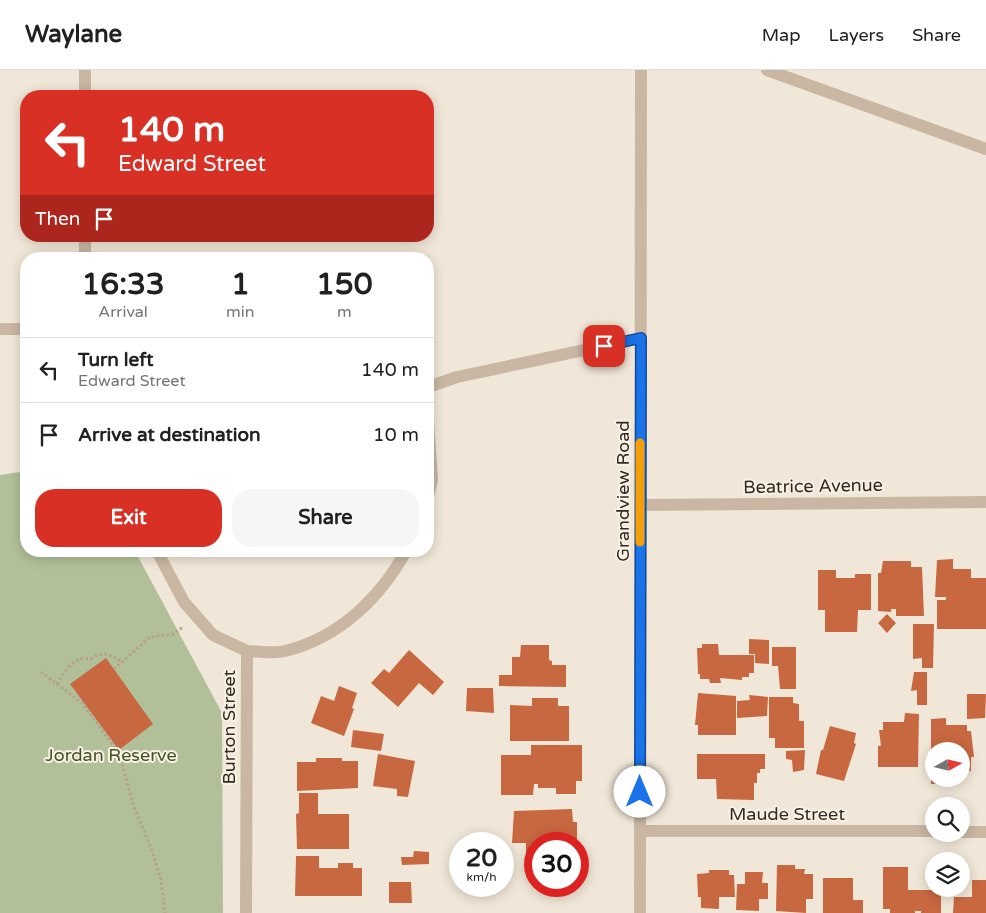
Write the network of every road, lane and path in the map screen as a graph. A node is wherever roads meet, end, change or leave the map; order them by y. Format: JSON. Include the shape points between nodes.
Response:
{"nodes":[{"id":1,"x":85,"y":70,"type":"edge"},
{"id":2,"x":641,"y":70,"type":"edge"},
{"id":3,"x":767,"y":70,"type":"edge"},
{"id":4,"x":85,"y":90,"type":"edge"},
{"id":5,"x":986,"y":150,"type":"edge"},
{"id":6,"x":0,"y":329,"type":"edge"},
{"id":7,"x":20,"y":329,"type":"edge"},
{"id":8,"x":641,"y":338,"type":"junction"},
{"id":9,"x":434,"y":385,"type":"edge"},
{"id":10,"x":986,"y":502,"type":"edge"},
{"id":11,"x":640,"y":505,"type":"junction"},
{"id":12,"x":159,"y":557,"type":"edge"},
{"id":13,"x":403,"y":557,"type":"edge"},
{"id":14,"x":196,"y":616,"type":"junction"},
{"id":15,"x":247,"y":651,"type":"junction"},
{"id":16,"x":122,"y":662,"type":"junction"},
{"id":17,"x":114,"y":669,"type":"dead end"},
{"id":18,"x":41,"y":672,"type":"dead end"},
{"id":19,"x":57,"y":684,"type":"junction"},
{"id":20,"x":640,"y":831,"type":"junction"},
{"id":21,"x":925,"y":832,"type":"edge"},
{"id":22,"x":970,"y":832,"type":"edge"},
{"id":23,"x":986,"y":832,"type":"edge"},
{"id":24,"x":165,"y":913,"type":"edge"},
{"id":25,"x":246,"y":913,"type":"edge"},
{"id":26,"x":640,"y":913,"type":"edge"}],
"edges":[{"from":1,"to":4,"type":"street"},
{"from":2,"to":8,"type":"street","name":"Grandview Road"},
{"from":3,"to":5,"type":"street"},
{"from":6,"to":7,"type":"street"},
{"from":8,"to":9,"type":"street","via":[[457,377]]},
{"from":8,"to":11,"type":"street","name":"Grandview Road"},
{"from":10,"to":11,"type":"street","name":"Beatrice Avenue"},
{"from":11,"to":20,"type":"street","name":"Grandview Road"},
{"from":12,"to":14,"type":"street","name":"Burton Street","via":[[184,602]]},
{"from":13,"to":15,"type":"street","via":[[395,572],[360,613],[323,638],[284,652]]},
{"from":14,"to":15,"type":"street","name":"Burton Street","via":[[214,635]]},
{"from":14,"to":16,"type":"path","via":[[174,634],[150,637]]},
{"from":15,"to":25,"type":"street","name":"Burton Street"},
{"from":16,"to":17,"type":"path"},
{"from":16,"to":19,"type":"path","via":[[100,652],[91,659],[84,658],[68,667]]},
{"from":18,"to":19,"type":"path"},
{"from":19,"to":24,"type":"path","via":[[82,703],[120,753],[134,807],[158,872]]},
{"from":20,"to":21,"type":"street","name":"Maude Street"},
{"from":20,"to":26,"type":"street","name":"Grandview Road"},
{"from":22,"to":23,"type":"street"}]}
